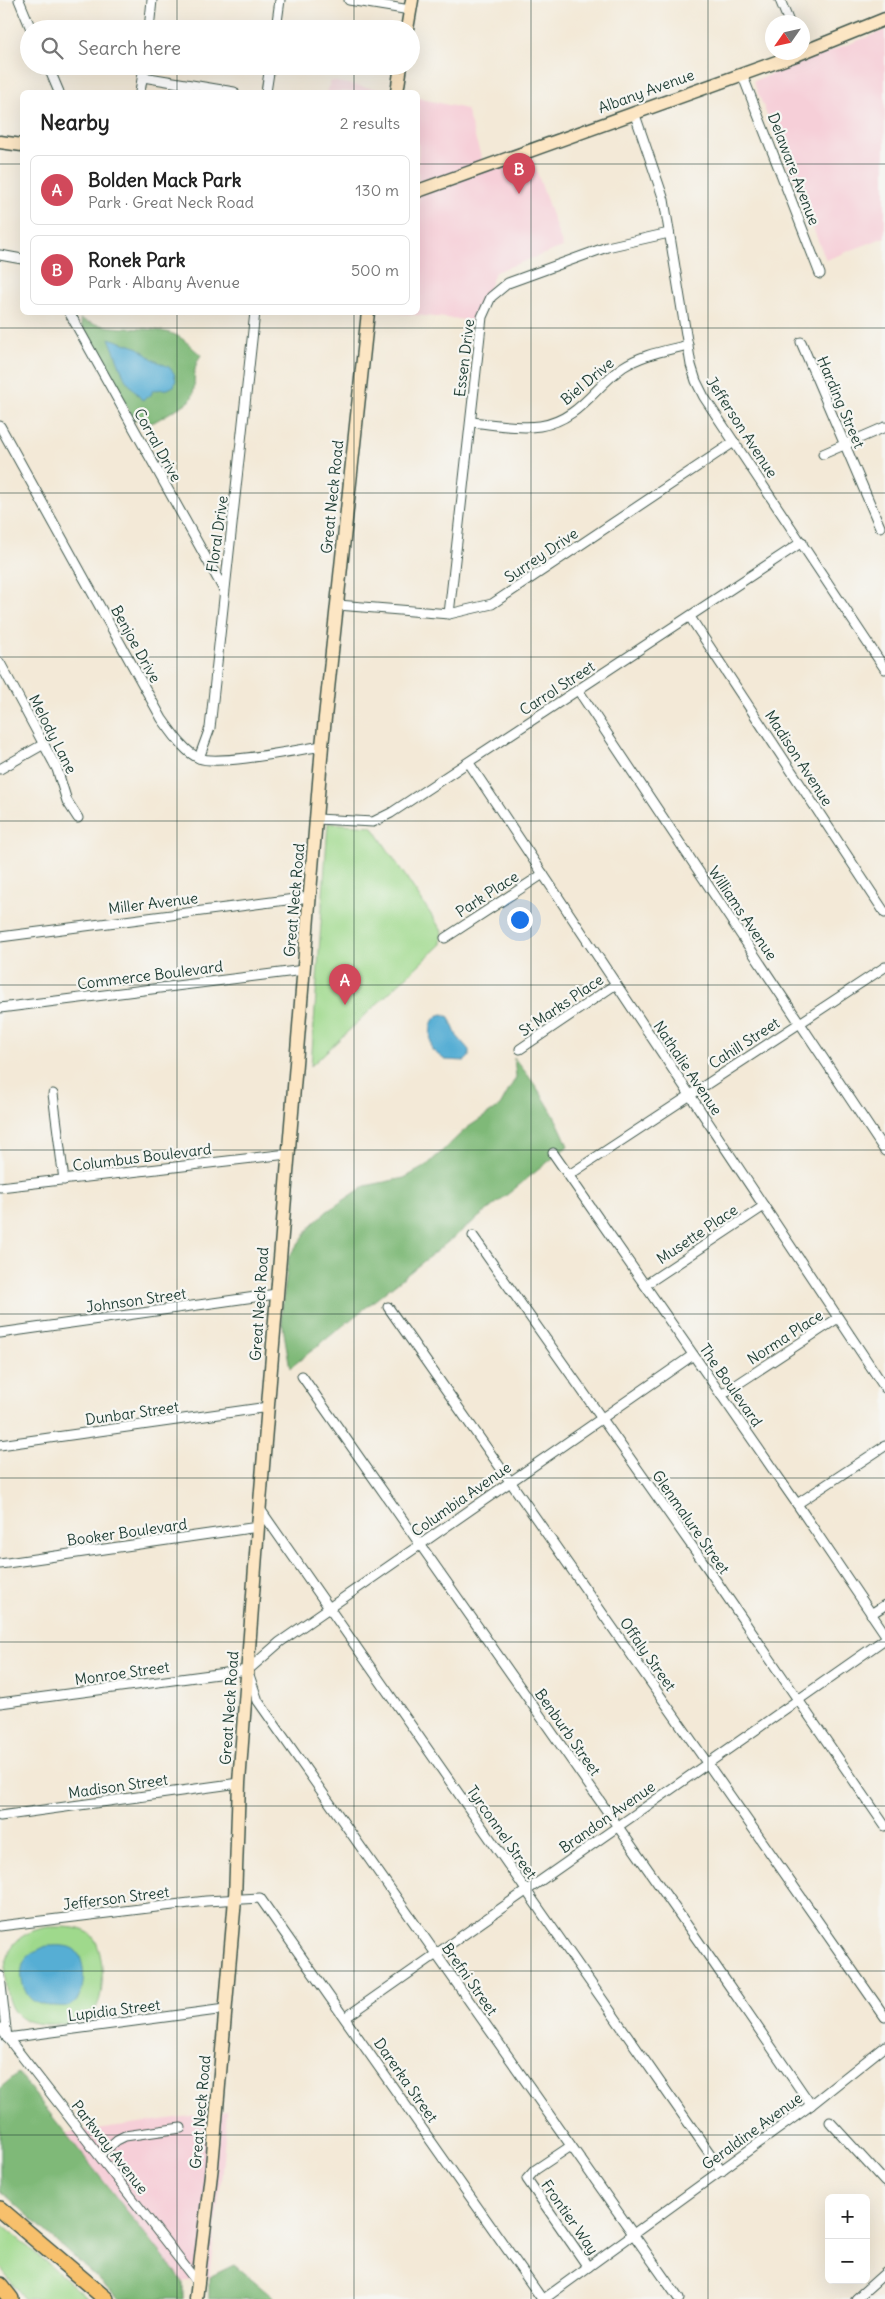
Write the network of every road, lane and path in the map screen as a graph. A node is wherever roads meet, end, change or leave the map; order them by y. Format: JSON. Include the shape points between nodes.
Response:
{"nodes":[{"id":1,"x":19,"y":0,"type":"edge"},
{"id":2,"x":152,"y":0,"type":"edge"},
{"id":3,"x":280,"y":0,"type":"edge"},
{"id":4,"x":350,"y":0,"type":"edge"},
{"id":5,"x":780,"y":0,"type":"edge"},
{"id":6,"x":411,"y":5,"type":"edge"},
{"id":7,"x":786,"y":15,"type":"edge"},
{"id":8,"x":27,"y":20,"type":"edge"},
{"id":9,"x":150,"y":20,"type":"edge"},
{"id":10,"x":277,"y":20,"type":"edge"},
{"id":11,"x":408,"y":20,"type":"edge"},
{"id":12,"x":885,"y":20,"type":"edge"},
{"id":13,"x":810,"y":49,"type":"edge"},
{"id":14,"x":781,"y":60,"type":"edge"},
{"id":15,"x":742,"y":74,"type":"junction"},
{"id":16,"x":52,"y":75,"type":"edge"},
{"id":17,"x":269,"y":75,"type":"edge"},
{"id":18,"x":400,"y":75,"type":"edge"},
{"id":19,"x":143,"y":77,"type":"joint"},
{"id":20,"x":58,"y":90,"type":"edge"},
{"id":21,"x":140,"y":90,"type":"edge"},
{"id":22,"x":222,"y":90,"type":"edge"},
{"id":23,"x":266,"y":90,"type":"edge"},
{"id":24,"x":397,"y":90,"type":"edge"},
{"id":25,"x":634,"y":112,"type":"junction"},
{"id":26,"x":0,"y":142,"type":"edge"},
{"id":27,"x":20,"y":146,"type":"edge"},
{"id":28,"x":420,"y":191,"type":"edge"},
{"id":29,"x":669,"y":233,"type":"junction"},
{"id":30,"x":0,"y":255,"type":"edge"},
{"id":31,"x":20,"y":258,"type":"edge"},
{"id":32,"x":820,"y":274,"type":"dead end"},
{"id":33,"x":71,"y":315,"type":"edge"},
{"id":34,"x":255,"y":315,"type":"edge"},
{"id":35,"x":368,"y":315,"type":"edge"},
{"id":36,"x":801,"y":342,"type":"dead end"},
{"id":37,"x":688,"y":345,"type":"junction"},
{"id":38,"x":471,"y":422,"type":"junction"},
{"id":39,"x":0,"y":426,"type":"edge"},
{"id":40,"x":885,"y":427,"type":"edge"},
{"id":41,"x":734,"y":442,"type":"junction"},
{"id":42,"x":844,"y":445,"type":"junction"},
{"id":43,"x":823,"y":454,"type":"dead end"},
{"id":44,"x":880,"y":526,"type":"dead end"},
{"id":45,"x":802,"y":542,"type":"junction"},
{"id":46,"x":224,"y":590,"type":"junction"},
{"id":47,"x":338,"y":605,"type":"junction"},
{"id":48,"x":449,"y":614,"type":"junction"},
{"id":49,"x":690,"y":617,"type":"junction"},
{"id":50,"x":0,"y":663,"type":"edge"},
{"id":51,"x":885,"y":669,"type":"edge"},
{"id":52,"x":578,"y":690,"type":"junction"},
{"id":53,"x":44,"y":744,"type":"junction"},
{"id":54,"x":322,"y":746,"type":"junction"},
{"id":55,"x":199,"y":758,"type":"junction"},
{"id":56,"x":469,"y":762,"type":"junction"},
{"id":57,"x":0,"y":769,"type":"edge"},
{"id":58,"x":78,"y":818,"type":"dead end"},
{"id":59,"x":317,"y":819,"type":"junction"},
{"id":60,"x":543,"y":874,"type":"junction"},
{"id":61,"x":310,"y":897,"type":"junction"},
{"id":62,"x":885,"y":913,"type":"edge"},
{"id":63,"x":0,"y":937,"type":"edge"},
{"id":64,"x":445,"y":938,"type":"dead end"},
{"id":65,"x":885,"y":967,"type":"edge"},
{"id":66,"x":304,"y":970,"type":"junction"},
{"id":67,"x":616,"y":984,"type":"junction"},
{"id":68,"x":0,"y":1008,"type":"edge"},
{"id":69,"x":800,"y":1023,"type":"junction"},
{"id":70,"x":520,"y":1049,"type":"dead end"},
{"id":71,"x":53,"y":1094,"type":"dead end"},
{"id":72,"x":690,"y":1095,"type":"junction"},
{"id":73,"x":885,"y":1150,"type":"edge"},
{"id":74,"x":553,"y":1153,"type":"dead end"},
{"id":75,"x":288,"y":1154,"type":"junction"},
{"id":76,"x":569,"y":1175,"type":"junction"},
{"id":77,"x":64,"y":1180,"type":"junction"},
{"id":78,"x":0,"y":1187,"type":"edge"},
{"id":79,"x":764,"y":1206,"type":"junction"},
{"id":80,"x":473,"y":1236,"type":"dead end"},
{"id":81,"x":645,"y":1285,"type":"junction"},
{"id":82,"x":276,"y":1294,"type":"junction"},
{"id":83,"x":388,"y":1307,"type":"dead end"},
{"id":84,"x":838,"y":1318,"type":"junction"},
{"id":85,"x":0,"y":1333,"type":"edge"},
{"id":86,"x":693,"y":1355,"type":"junction"},
{"id":87,"x":302,"y":1376,"type":"dead end"},
{"id":88,"x":885,"y":1388,"type":"edge"},
{"id":89,"x":721,"y":1395,"type":"junction"},
{"id":90,"x":268,"y":1407,"type":"junction"},
{"id":91,"x":602,"y":1418,"type":"junction"},
{"id":92,"x":0,"y":1445,"type":"edge"},
{"id":93,"x":885,"y":1446,"type":"edge"},
{"id":94,"x":511,"y":1481,"type":"junction"},
{"id":95,"x":797,"y":1504,"type":"junction"},
{"id":96,"x":260,"y":1509,"type":"junction"},
{"id":97,"x":258,"y":1527,"type":"junction"},
{"id":98,"x":420,"y":1546,"type":"junction"},
{"id":99,"x":0,"y":1564,"type":"edge"},
{"id":100,"x":885,"y":1605,"type":"edge"},
{"id":101,"x":329,"y":1608,"type":"junction"},
{"id":102,"x":871,"y":1614,"type":"junction"},
{"id":103,"x":885,"y":1634,"type":"edge"},
{"id":104,"x":885,"y":1639,"type":"edge"},
{"id":105,"x":248,"y":1670,"type":"junction"},
{"id":106,"x":798,"y":1700,"type":"junction"},
{"id":107,"x":0,"y":1703,"type":"edge"},
{"id":108,"x":707,"y":1763,"type":"junction"},
{"id":109,"x":239,"y":1783,"type":"junction"},
{"id":110,"x":0,"y":1816,"type":"edge"},
{"id":111,"x":618,"y":1826,"type":"junction"},
{"id":112,"x":885,"y":1826,"type":"edge"},
{"id":113,"x":526,"y":1890,"type":"junction"},
{"id":114,"x":235,"y":1900,"type":"junction"},
{"id":115,"x":0,"y":1926,"type":"edge"},
{"id":116,"x":436,"y":1954,"type":"junction"},
{"id":117,"x":0,"y":1976,"type":"edge"},
{"id":118,"x":225,"y":2010,"type":"junction"},
{"id":119,"x":885,"y":2017,"type":"edge"},
{"id":120,"x":346,"y":2018,"type":"junction"},
{"id":121,"x":0,"y":2028,"type":"edge"},
{"id":122,"x":7,"y":2038,"type":"junction"},
{"id":123,"x":885,"y":2046,"type":"edge"},
{"id":124,"x":811,"y":2105,"type":"junction"},
{"id":125,"x":830,"y":2122,"type":"dead end"},
{"id":126,"x":181,"y":2128,"type":"dead end"},
{"id":127,"x":570,"y":2146,"type":"junction"},
{"id":128,"x":100,"y":2156,"type":"junction"},
{"id":129,"x":722,"y":2171,"type":"junction"},
{"id":130,"x":885,"y":2182,"type":"edge"},
{"id":131,"x":0,"y":2209,"type":"edge"},
{"id":132,"x":633,"y":2234,"type":"junction"},
{"id":133,"x":588,"y":2267,"type":"junction"},
{"id":134,"x":885,"y":2273,"type":"edge"},
{"id":135,"x":197,"y":2282,"type":"junction"},
{"id":136,"x":0,"y":2285,"type":"edge"},
{"id":137,"x":11,"y":2299,"type":"edge"},
{"id":138,"x":106,"y":2299,"type":"edge"},
{"id":139,"x":196,"y":2299,"type":"edge"},
{"id":140,"x":543,"y":2299,"type":"edge"},
{"id":141,"x":679,"y":2299,"type":"edge"},
{"id":142,"x":856,"y":2299,"type":"edge"}],
"edges":[{"from":1,"to":8,"type":"street"},
{"from":2,"to":9,"type":"street"},
{"from":3,"to":10,"type":"street"},
{"from":4,"to":6,"type":"street"},
{"from":5,"to":7,"type":"street"},
{"from":6,"to":11,"type":"main road"},
{"from":12,"to":13,"type":"main road","name":"Albany Avenue"},
{"from":14,"to":15,"type":"main road","name":"Albany Avenue"},
{"from":15,"to":25,"type":"main road","name":"Albany Avenue"},
{"from":15,"to":32,"type":"street","name":"Delaware Avenue"},
{"from":16,"to":20,"type":"street"},
{"from":17,"to":23,"type":"street"},
{"from":18,"to":24,"type":"main road"},
{"from":19,"to":21,"type":"street"},
{"from":19,"to":22,"type":"street"},
{"from":25,"to":28,"type":"main road","name":"Albany Avenue"},
{"from":25,"to":29,"type":"street","name":"Jefferson Avenue","via":[[664,200]]},
{"from":26,"to":27,"type":"main road"},
{"from":29,"to":37,"type":"street","name":"Jefferson Avenue"},
{"from":29,"to":38,"type":"street","name":"Essen Drive","via":[[606,247],[508,282],[491,297],[482,317]]},
{"from":30,"to":31,"type":"street"},
{"from":33,"to":46,"type":"street","name":"Corral Drive"},
{"from":34,"to":46,"type":"street","name":"Floral Drive"},
{"from":35,"to":47,"type":"main road","name":"Great Neck Road"},
{"from":36,"to":42,"type":"street","name":"Harding Street"},
{"from":37,"to":38,"type":"street","name":"Biel Drive","via":[[647,355],[623,367],[570,415],[541,426]]},
{"from":37,"to":41,"type":"street","name":"Jefferson Avenue","via":[[696,381]]},
{"from":38,"to":48,"type":"street","name":"Essen Drive"},
{"from":39,"to":55,"type":"street","name":"Benjoe Drive","via":[[162,719],[179,742]]},
{"from":40,"to":42,"type":"street"},
{"from":41,"to":45,"type":"street","name":"Jefferson Avenue"},
{"from":41,"to":48,"type":"street","name":"Surrey Drive","via":[[492,604]]},
{"from":42,"to":43,"type":"street"},
{"from":42,"to":44,"type":"street","name":"Harding Street"},
{"from":45,"to":49,"type":"street","name":"Carrol Street"},
{"from":45,"to":51,"type":"street","name":"Jefferson Avenue"},
{"from":46,"to":55,"type":"street","name":"Floral Drive","via":[[210,728]]},
{"from":47,"to":48,"type":"street","name":"Surrey Drive"},
{"from":47,"to":54,"type":"main road","name":"Great Neck Road"},
{"from":49,"to":52,"type":"street","name":"Carrol Street"},
{"from":49,"to":62,"type":"street","name":"Madison Avenue"},
{"from":50,"to":53,"type":"street","name":"Melody Lane"},
{"from":52,"to":56,"type":"street","name":"Carrol Street"},
{"from":52,"to":69,"type":"street","name":"Williams Avenue"},
{"from":53,"to":57,"type":"street"},
{"from":53,"to":58,"type":"street","name":"Melody Lane","via":[[57,769],[67,801]]},
{"from":54,"to":55,"type":"street","via":[[224,761]]},
{"from":54,"to":59,"type":"main road","name":"Great Neck Road"},
{"from":56,"to":59,"type":"street","name":"Carrol Street","via":[[373,822]]},
{"from":56,"to":60,"type":"street","name":"Nathalie Avenue"},
{"from":59,"to":61,"type":"main road","name":"Great Neck Road"},
{"from":60,"to":64,"type":"street","name":"Park Place"},
{"from":60,"to":67,"type":"street","name":"Nathalie Avenue"},
{"from":61,"to":63,"type":"street","name":"Miller Avenue"},
{"from":61,"to":66,"type":"main road","name":"Great Neck Road"},
{"from":65,"to":69,"type":"street","name":"Cahill Street"},
{"from":66,"to":68,"type":"street","name":"Commerce Boulevard"},
{"from":66,"to":75,"type":"main road","name":"Great Neck Road"},
{"from":67,"to":70,"type":"street","name":"St Marks Place"},
{"from":67,"to":72,"type":"street","name":"Nathalie Avenue"},
{"from":69,"to":72,"type":"street","name":"Cahill Street"},
{"from":69,"to":73,"type":"street","name":"Williams Avenue"},
{"from":71,"to":77,"type":"street"},
{"from":72,"to":76,"type":"street","name":"Cahill Street"},
{"from":72,"to":79,"type":"street","name":"Nathalie Avenue"},
{"from":74,"to":76,"type":"street","name":"The Boulevard"},
{"from":75,"to":77,"type":"street","name":"Columbus Boulevard"},
{"from":75,"to":82,"type":"main road","name":"Great Neck Road"},
{"from":76,"to":81,"type":"street","name":"The Boulevard"},
{"from":77,"to":78,"type":"street","name":"Columbus Boulevard"},
{"from":79,"to":81,"type":"street","name":"Musette Place"},
{"from":79,"to":84,"type":"street","name":"Nathalie Avenue"},
{"from":80,"to":91,"type":"street","name":"Glenmalure Street"},
{"from":81,"to":86,"type":"street","name":"The Boulevard"},
{"from":82,"to":85,"type":"street","name":"Johnson Street"},
{"from":82,"to":90,"type":"main road","name":"Great Neck Road"},
{"from":83,"to":94,"type":"street","name":"Offaly Street"},
{"from":84,"to":88,"type":"street","name":"Nathalie Avenue"},
{"from":84,"to":89,"type":"street","name":"Norma Place"},
{"from":86,"to":89,"type":"street","name":"The Boulevard"},
{"from":86,"to":91,"type":"street","name":"Columbia Avenue"},
{"from":87,"to":98,"type":"street","name":"Benburb Street"},
{"from":89,"to":95,"type":"street","name":"The Boulevard"},
{"from":90,"to":92,"type":"street","name":"Dunbar Street"},
{"from":90,"to":96,"type":"main road","name":"Great Neck Road"},
{"from":91,"to":94,"type":"street","name":"Columbia Avenue"},
{"from":91,"to":106,"type":"street","name":"Glenmalure Street"},
{"from":93,"to":95,"type":"street"},
{"from":94,"to":98,"type":"street","name":"Columbia Avenue"},
{"from":94,"to":108,"type":"street","name":"Offaly Street"},
{"from":95,"to":102,"type":"street","name":"The Boulevard"},
{"from":96,"to":97,"type":"main road","name":"Great Neck Road"},
{"from":96,"to":101,"type":"street","name":"Tyrconnel Street"},
{"from":97,"to":99,"type":"street","name":"Booker Boulevard"},
{"from":97,"to":105,"type":"main road","name":"Great Neck Road"},
{"from":98,"to":101,"type":"street","name":"Columbia Avenue"},
{"from":98,"to":111,"type":"street","name":"Benburb Street"},
{"from":100,"to":102,"type":"street"},
{"from":101,"to":105,"type":"street","name":"Columbia Avenue","via":[[276,1644]]},
{"from":101,"to":113,"type":"street","name":"Tyrconnel Street"},
{"from":102,"to":103,"type":"street","name":"The Boulevard"},
{"from":104,"to":106,"type":"street","name":"Brandon Avenue"},
{"from":105,"to":107,"type":"street","name":"Monroe Street"},
{"from":105,"to":109,"type":"main road","name":"Great Neck Road"},
{"from":105,"to":116,"type":"street","name":"Brefni Street","via":[[258,1701]]},
{"from":106,"to":108,"type":"street","name":"Brandon Avenue"},
{"from":106,"to":112,"type":"street","name":"Glenmalure Street"},
{"from":108,"to":111,"type":"street","name":"Brandon Avenue"},
{"from":108,"to":119,"type":"street","name":"Offaly Street"},
{"from":109,"to":110,"type":"street","name":"Madison Street"},
{"from":109,"to":114,"type":"main road","name":"Great Neck Road"},
{"from":111,"to":113,"type":"street","name":"Brandon Avenue"},
{"from":111,"to":124,"type":"street","name":"Benburb Street"},
{"from":113,"to":116,"type":"street","name":"Brandon Avenue"},
{"from":113,"to":129,"type":"street","name":"Tyrconnel Street"},
{"from":114,"to":115,"type":"street","name":"Jefferson Street"},
{"from":114,"to":118,"type":"main road","name":"Great Neck Road"},
{"from":114,"to":120,"type":"street","name":"Darerka Street","via":[[260,1898]]},
{"from":116,"to":120,"type":"street","name":"Brandon Avenue"},
{"from":116,"to":127,"type":"street","name":"Brefni Street"},
{"from":117,"to":122,"type":"street"},
{"from":118,"to":122,"type":"street","name":"Lupidia Street"},
{"from":118,"to":135,"type":"main road","name":"Great Neck Road","via":[[212,2166]]},
{"from":120,"to":140,"type":"street","name":"Darerka Street"},
{"from":121,"to":122,"type":"street","name":"Parkway Avenue"},
{"from":122,"to":128,"type":"street","name":"Parkway Avenue"},
{"from":123,"to":124,"type":"street","name":"Geraldine Avenue"},
{"from":124,"to":129,"type":"street","name":"Geraldine Avenue"},
{"from":125,"to":130,"type":"street"},
{"from":126,"to":128,"type":"street","via":[[125,2136]]},
{"from":127,"to":132,"type":"street","name":"Brefni Street"},
{"from":127,"to":133,"type":"street","name":"Frontier Way","via":[[526,2180]]},
{"from":128,"to":135,"type":"street","name":"Parkway Avenue"},
{"from":129,"to":132,"type":"street","name":"Geraldine Avenue"},
{"from":131,"to":138,"type":"highway"},
{"from":132,"to":133,"type":"street","name":"Frontier Way"},
{"from":132,"to":141,"type":"street","name":"Brefni Street"},
{"from":133,"to":140,"type":"street","name":"Frontier Way"},
{"from":134,"to":142,"type":"street"},
{"from":135,"to":139,"type":"main road","name":"Great Neck Road"},
{"from":136,"to":137,"type":"highway"}]}
